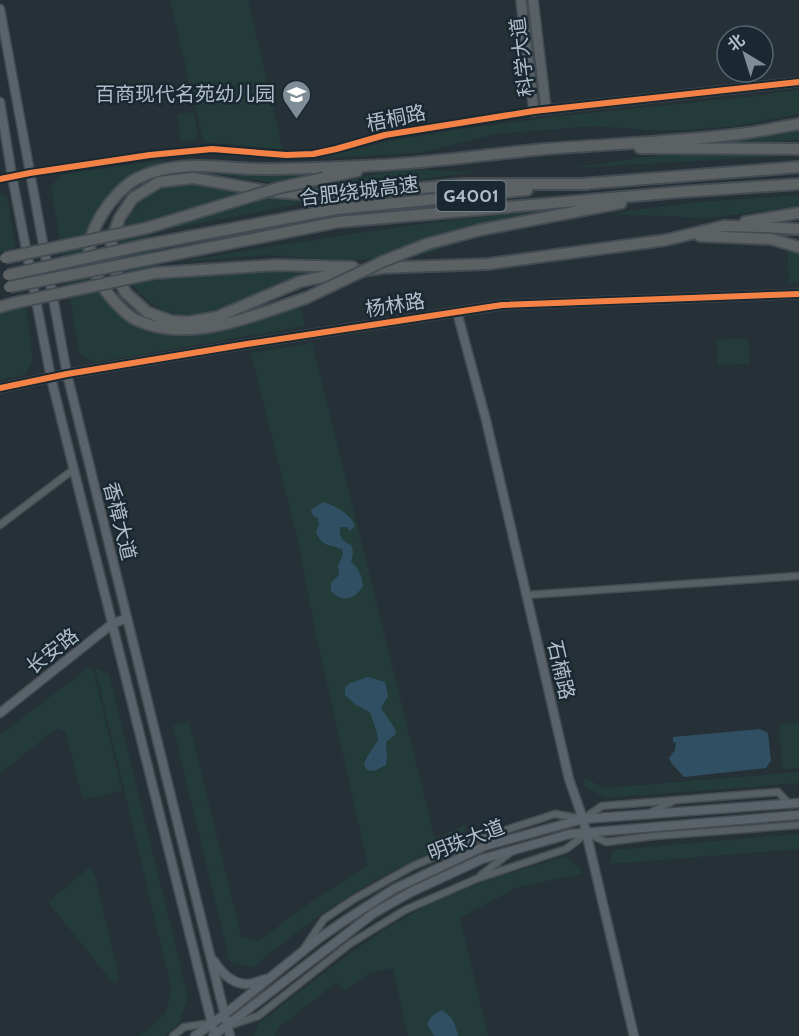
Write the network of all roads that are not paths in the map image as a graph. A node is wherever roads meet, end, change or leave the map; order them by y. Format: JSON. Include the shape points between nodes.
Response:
{"nodes":[{"id":1,"x":520,"y":0,"type":"edge"},
{"id":2,"x":533,"y":0,"type":"edge"},
{"id":3,"x":0,"y":9,"type":"edge"},
{"id":4,"x":799,"y":82,"type":"edge"},
{"id":5,"x":0,"y":102,"type":"edge"},
{"id":6,"x":546,"y":109,"type":"junction"},
{"id":7,"x":534,"y":111,"type":"junction"},
{"id":8,"x":799,"y":124,"type":"edge"},
{"id":9,"x":610,"y":145,"type":"junction"},
{"id":10,"x":799,"y":149,"type":"edge"},
{"id":11,"x":383,"y":165,"type":"junction"},
{"id":12,"x":799,"y":167,"type":"edge"},
{"id":13,"x":30,"y":173,"type":"junction"},
{"id":14,"x":12,"y":176,"type":"junction"},
{"id":15,"x":0,"y":179,"type":"edge"},
{"id":16,"x":588,"y":184,"type":"junction"},
{"id":17,"x":799,"y":184,"type":"edge"},
{"id":18,"x":679,"y":192,"type":"junction"},
{"id":19,"x":799,"y":213,"type":"edge"},
{"id":20,"x":724,"y":226,"type":"junction"},
{"id":21,"x":799,"y":229,"type":"edge"},
{"id":22,"x":685,"y":235,"type":"junction"},
{"id":23,"x":799,"y":247,"type":"edge"},
{"id":24,"x":2,"y":259,"type":"edge"},
{"id":25,"x":382,"y":268,"type":"junction"},
{"id":26,"x":4,"y":276,"type":"edge"},
{"id":27,"x":5,"y":289,"type":"edge"},
{"id":28,"x":799,"y":294,"type":"edge"},
{"id":29,"x":0,"y":307,"type":"edge"},
{"id":30,"x":457,"y":312,"type":"junction"},
{"id":31,"x":67,"y":374,"type":"junction"},
{"id":32,"x":51,"y":378,"type":"junction"},
{"id":33,"x":0,"y":388,"type":"edge"},
{"id":34,"x":74,"y":469,"type":"junction"},
{"id":35,"x":0,"y":525,"type":"edge"},
{"id":36,"x":799,"y":576,"type":"edge"},
{"id":37,"x":527,"y":595,"type":"junction"},
{"id":38,"x":127,"y":618,"type":"junction"},
{"id":39,"x":112,"y":624,"type":"junction"},
{"id":40,"x":0,"y":713,"type":"edge"},
{"id":41,"x":778,"y":792,"type":"junction"},
{"id":42,"x":677,"y":800,"type":"junction"},
{"id":43,"x":799,"y":803,"type":"edge"},
{"id":44,"x":789,"y":804,"type":"junction"},
{"id":45,"x":770,"y":805,"type":"junction"},
{"id":46,"x":646,"y":815,"type":"junction"},
{"id":47,"x":799,"y":815,"type":"edge"},
{"id":48,"x":584,"y":819,"type":"junction"},
{"id":49,"x":799,"y":825,"type":"edge"},
{"id":50,"x":648,"y":828,"type":"junction"},
{"id":51,"x":587,"y":833,"type":"junction"},
{"id":52,"x":680,"y":834,"type":"junction"},
{"id":53,"x":527,"y":835,"type":"junction"},
{"id":54,"x":482,"y":837,"type":"junction"},
{"id":55,"x":515,"y":849,"type":"junction"},
{"id":56,"x":476,"y":879,"type":"junction"},
{"id":57,"x":301,"y":953,"type":"junction"},
{"id":58,"x":212,"y":958,"type":"junction"},
{"id":59,"x":270,"y":978,"type":"junction"},
{"id":60,"x":225,"y":1014,"type":"junction"},
{"id":61,"x":212,"y":1023,"type":"junction"},
{"id":62,"x":228,"y":1026,"type":"junction"},
{"id":63,"x":173,"y":1036,"type":"edge"},
{"id":64,"x":195,"y":1036,"type":"edge"},
{"id":65,"x":214,"y":1036,"type":"edge"},
{"id":66,"x":230,"y":1036,"type":"edge"},
{"id":67,"x":633,"y":1036,"type":"edge"}],
"edges":[{"from":1,"to":7,"type":"main road","name":"科学大道"},
{"from":2,"to":6,"type":"main road","name":"科学大道"},
{"from":3,"to":13,"type":"main road","name":"香樟大道"},
{"from":4,"to":6,"type":"main road","name":"梧桐路"},
{"from":5,"to":14,"type":"main road","name":"香樟大道"},
{"from":6,"to":7,"type":"main road","name":"梧桐路"},
{"from":7,"to":13,"type":"street","name":"梧桐路","via":[[385,135],[313,154],[212,149]]},
{"from":8,"to":9,"type":"highway","via":[[740,134]]},
{"from":9,"to":10,"type":"highway","via":[[649,149]]},
{"from":9,"to":11,"type":"highway"},
{"from":11,"to":18,"type":"highway","bridge":true,"via":[[262,169],[194,165],[138,178],[124,187],[95,228],[89,256],[94,273],[134,320],[184,330],[213,326],[306,298],[427,244],[480,230]]},
{"from":11,"to":24,"type":"highway","bridge":true,"via":[[278,188],[147,228]]},
{"from":12,"to":16,"type":"highway","name":"合肥绕城高速","number":"G4001"},
{"from":13,"to":14,"type":"street","name":"梧桐路"},
{"from":13,"to":31,"type":"main road","name":"香樟大道"},
{"from":14,"to":15,"type":"street","name":"梧桐路"},
{"from":14,"to":32,"type":"main road","name":"香樟大道"},
{"from":16,"to":25,"type":"highway","via":[[464,184],[334,196],[273,192],[193,178],[159,182],[133,198],[111,241],[117,275],[125,292],[147,312],[171,321],[217,317],[299,282]]},
{"from":16,"to":26,"type":"highway","name":"合肥绕城高速","number":"G4001","bridge":true,"via":[[336,209]]},
{"from":17,"to":18,"type":"highway","name":"合肥绕城高速","number":"G4001"},
{"from":18,"to":27,"type":"highway","name":"合肥绕城高速","number":"G4001","bridge":true,"via":[[338,222]]},
{"from":19,"to":20,"type":"highway"},
{"from":20,"to":21,"type":"highway"},
{"from":20,"to":22,"type":"highway"},
{"from":22,"to":23,"type":"highway","via":[[771,239]]},
{"from":22,"to":25,"type":"highway","via":[[488,264]]},
{"from":25,"to":29,"type":"highway","bridge":true,"via":[[277,266],[155,273]]},
{"from":28,"to":30,"type":"main road","name":"杨林路","via":[[502,305]]},
{"from":30,"to":31,"type":"main road","name":"杨林路"},
{"from":30,"to":37,"type":"main road","name":"石楠路"},
{"from":31,"to":32,"type":"main road","name":"杨林路"},
{"from":31,"to":38,"type":"main road","name":"香樟大道"},
{"from":32,"to":33,"type":"main road","name":"杨林路"},
{"from":32,"to":34,"type":"main road","name":"香樟大道"},
{"from":34,"to":35,"type":"street"},
{"from":34,"to":39,"type":"main road","name":"香樟大道"},
{"from":36,"to":37,"type":"street"},
{"from":37,"to":48,"type":"main road","name":"石楠路","via":[[569,779]]},
{"from":38,"to":39,"type":"main road","name":"长安路"},
{"from":38,"to":58,"type":"main road","name":"香樟大道"},
{"from":39,"to":40,"type":"main road","name":"长安路"},
{"from":39,"to":61,"type":"main road","name":"香樟大道"},
{"from":41,"to":42,"type":"street"},
{"from":41,"to":44,"type":"street"},
{"from":41,"to":45,"type":"street"},
{"from":42,"to":46,"type":"street"},
{"from":42,"to":48,"type":"street","via":[[602,806]]},
{"from":43,"to":44,"type":"main road","name":"明珠大道"},
{"from":44,"to":45,"type":"main road","name":"明珠大道"},
{"from":45,"to":46,"type":"main road","name":"明珠大道"},
{"from":46,"to":48,"type":"main road","name":"明珠大道"},
{"from":47,"to":50,"type":"main road","name":"明珠大道"},
{"from":48,"to":51,"type":"main road","name":"石楠路"},
{"from":48,"to":53,"type":"main road","name":"明珠大道"},
{"from":48,"to":54,"type":"street","via":[[555,814]]},
{"from":49,"to":52,"type":"street"},
{"from":50,"to":51,"type":"main road","name":"明珠大道"},
{"from":50,"to":52,"type":"street"},
{"from":51,"to":52,"type":"street","via":[[606,842]]},
{"from":51,"to":55,"type":"main road","name":"明珠大道"},
{"from":51,"to":56,"type":"street","via":[[566,849]]},
{"from":51,"to":67,"type":"main road","name":"石楠路"},
{"from":53,"to":54,"type":"street"},
{"from":53,"to":57,"type":"main road","name":"明珠大道","via":[[485,846],[394,889]]},
{"from":54,"to":57,"type":"street","via":[[412,866],[354,899],[324,920]]},
{"from":55,"to":56,"type":"street"},
{"from":55,"to":62,"type":"main road","name":"明珠大道","via":[[482,859],[374,913]]},
{"from":56,"to":62,"type":"street","via":[[405,910],[351,943],[258,1016]]},
{"from":57,"to":59,"type":"main road","name":"明珠大道"},
{"from":58,"to":59,"type":"main road","via":[[232,980],[246,984]]},
{"from":58,"to":60,"type":"main road","name":"香樟大道"},
{"from":59,"to":60,"type":"main road","name":"明珠大道"},
{"from":60,"to":61,"type":"main road","name":"明珠大道"},
{"from":60,"to":62,"type":"main road","name":"香樟大道"},
{"from":61,"to":63,"type":"street","via":[[184,1028]]},
{"from":61,"to":64,"type":"main road","name":"明珠大道"},
{"from":61,"to":65,"type":"main road","name":"香樟大道"},
{"from":62,"to":65,"type":"main road","name":"明珠大道"},
{"from":62,"to":66,"type":"main road","name":"香樟大道"}]}
